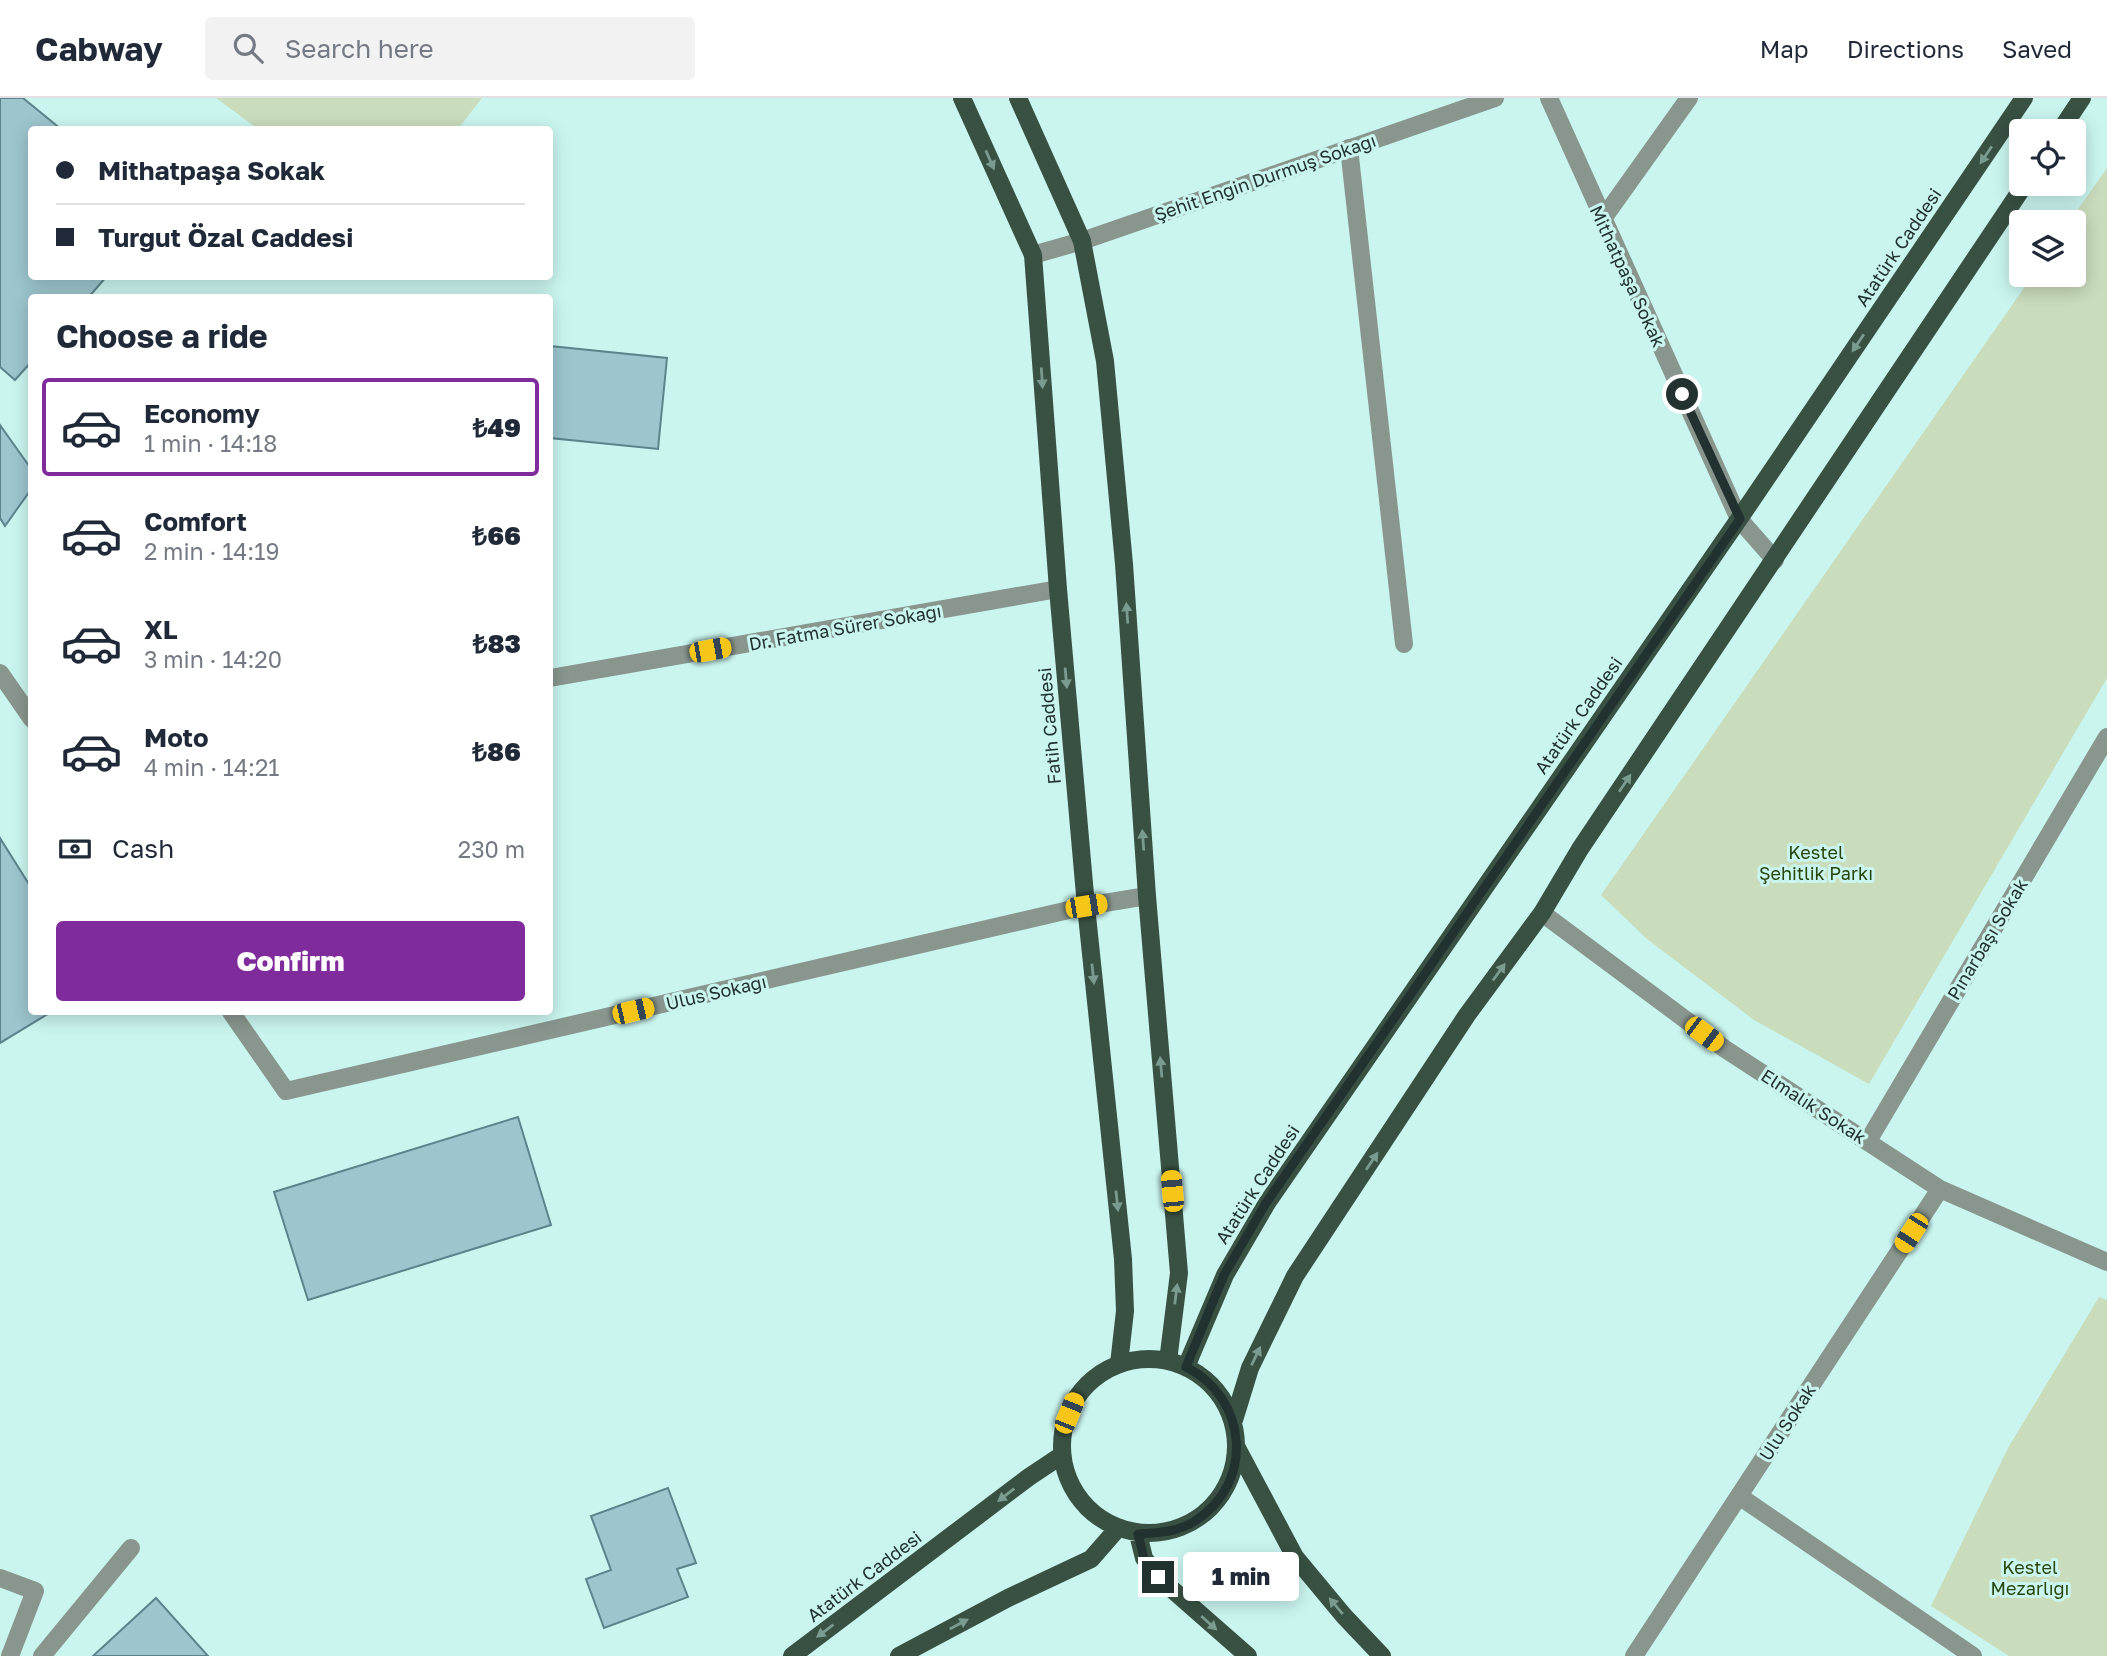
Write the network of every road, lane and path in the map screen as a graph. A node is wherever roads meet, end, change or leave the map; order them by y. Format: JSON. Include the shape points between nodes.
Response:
{"nodes":[{"id":1,"x":962,"y":98,"type":"edge"},
{"id":2,"x":1018,"y":98,"type":"edge"},
{"id":3,"x":1495,"y":98,"type":"edge"},
{"id":4,"x":1549,"y":98,"type":"edge"},
{"id":5,"x":1689,"y":98,"type":"edge"},
{"id":6,"x":2024,"y":98,"type":"edge"},
{"id":7,"x":2082,"y":98,"type":"edge"},
{"id":8,"x":2068,"y":119,"type":"edge"},
{"id":9,"x":1349,"y":148,"type":"junction"},
{"id":10,"x":2017,"y":196,"type":"edge"},
{"id":11,"x":1602,"y":220,"type":"junction"},
{"id":12,"x":1082,"y":241,"type":"junction"},
{"id":13,"x":1034,"y":255,"type":"junction"},
{"id":14,"x":1740,"y":519,"type":"junction"},
{"id":15,"x":1775,"y":560,"type":"junction"},
{"id":16,"x":1058,"y":589,"type":"junction"},
{"id":17,"x":1404,"y":644,"type":"dead end"},
{"id":18,"x":0,"y":673,"type":"edge"},
{"id":19,"x":553,"y":677,"type":"edge"},
{"id":20,"x":28,"y":713,"type":"edge"},
{"id":21,"x":2107,"y":737,"type":"edge"},
{"id":22,"x":1147,"y":897,"type":"junction"},
{"id":23,"x":1086,"y":906,"type":"junction"},
{"id":24,"x":1542,"y":913,"type":"junction"},
{"id":25,"x":233,"y":1015,"type":"edge"},
{"id":26,"x":1868,"y":1140,"type":"junction"},
{"id":27,"x":1940,"y":1189,"type":"junction"},
{"id":28,"x":2107,"y":1262,"type":"edge"},
{"id":29,"x":1168,"y":1361,"type":"junction"},
{"id":30,"x":1119,"y":1364,"type":"junction"},
{"id":31,"x":1186,"y":1367,"type":"junction"},
{"id":32,"x":1234,"y":1420,"type":"junction"},
{"id":33,"x":1237,"y":1448,"type":"junction"},
{"id":34,"x":1062,"y":1455,"type":"junction"},
{"id":35,"x":1739,"y":1496,"type":"junction"},
{"id":36,"x":1118,"y":1528,"type":"junction"},
{"id":37,"x":1138,"y":1534,"type":"junction"},
{"id":38,"x":131,"y":1548,"type":"dead end"},
{"id":39,"x":0,"y":1578,"type":"edge"},
{"id":40,"x":10,"y":1656,"type":"edge"},
{"id":41,"x":42,"y":1656,"type":"edge"},
{"id":42,"x":792,"y":1656,"type":"edge"},
{"id":43,"x":900,"y":1656,"type":"edge"},
{"id":44,"x":1248,"y":1656,"type":"edge"},
{"id":45,"x":1382,"y":1656,"type":"edge"},
{"id":46,"x":1634,"y":1656,"type":"edge"},
{"id":47,"x":1973,"y":1656,"type":"edge"}],
"edges":[{"from":1,"to":13,"type":"main road","name":"Fatih Caddesi","one_way":true},
{"from":2,"to":12,"type":"main road"},
{"from":3,"to":9,"type":"street","name":"Şehit Engin Durmuş Sokağı"},
{"from":4,"to":11,"type":"street","name":"Mithatpaşa Sokak"},
{"from":5,"to":11,"type":"street"},
{"from":6,"to":14,"type":"main road","name":"Atatürk Caddesi","one_way":true},
{"from":7,"to":8,"type":"main road"},
{"from":9,"to":12,"type":"street","name":"Şehit Engin Durmuş Sokağı"},
{"from":9,"to":17,"type":"street"},
{"from":10,"to":15,"type":"main road"},
{"from":11,"to":14,"type":"street","name":"Mithatpaşa Sokak"},
{"from":12,"to":13,"type":"street","name":"Şehit Engin Durmuş Sokağı"},
{"from":22,"to":12,"type":"main road","one_way":true,"via":[[1105,360]]},
{"from":13,"to":16,"type":"main road","name":"Fatih Caddesi","one_way":true},
{"from":14,"to":15,"type":"street","name":"Mithatpaşa Sokak"},
{"from":14,"to":31,"type":"main road","name":"Atatürk Caddesi","via":[[1266,1203],[1224,1275]]},
{"from":24,"to":15,"type":"main road","one_way":true,"via":[[1580,849]]},
{"from":16,"to":19,"type":"street","name":"Dr. Fatma Sürer Sokağı"},
{"from":16,"to":23,"type":"main road","name":"Fatih Caddesi","one_way":true},
{"from":18,"to":20,"type":"street"},
{"from":21,"to":26,"type":"street","name":"Pınarbaşı Sokak"},
{"from":22,"to":23,"type":"street","name":"Ulus Sokağı"},
{"from":29,"to":22,"type":"main road","one_way":true,"via":[[1179,1273]]},
{"from":23,"to":25,"type":"street","name":"Ulus Sokağı","via":[[286,1091]]},
{"from":23,"to":30,"type":"main road","name":"Fatih Caddesi","one_way":true,"via":[[1123,1259],[1125,1311]]},
{"from":24,"to":26,"type":"street","name":"Elmalık Sokak","via":[[1725,1049]]},
{"from":32,"to":24,"type":"main road","one_way":true,"via":[[1250,1368],[1295,1276],[1467,1015]]},
{"from":26,"to":27,"type":"street","name":"Elmalık Sokak"},
{"from":27,"to":28,"type":"street","name":"Elmalık Sokak"},
{"from":27,"to":35,"type":"street","name":"Ulu Sokak"},
{"from":29,"to":30,"type":"main road","via":[[1146,1358]]},
{"from":29,"to":31,"type":"main road"},
{"from":30,"to":34,"type":"main road","via":[[1094,1378],[1075,1399],[1064,1426]]},
{"from":31,"to":32,"type":"main road","via":[[1220,1395]]},
{"from":32,"to":33,"type":"main road"},
{"from":33,"to":37,"type":"main road","via":[[1232,1477],[1216,1503],[1194,1522],[1167,1532]]},
{"from":45,"to":33,"type":"main road","one_way":true,"via":[[1295,1556]]},
{"from":34,"to":36,"type":"main road","via":[[1069,1484],[1086,1507]]},
{"from":34,"to":42,"type":"main road","name":"Atatürk Caddesi","one_way":true},
{"from":35,"to":46,"type":"street","name":"Ulu Sokak"},
{"from":35,"to":47,"type":"street"},
{"from":36,"to":37,"type":"main road"},
{"from":43,"to":36,"type":"main road","one_way":true,"via":[[1091,1559]]},
{"from":37,"to":44,"type":"main road","one_way":true,"via":[[1144,1558],[1158,1577]]},
{"from":38,"to":41,"type":"street"},
{"from":39,"to":40,"type":"street","via":[[35,1591]]}]}
